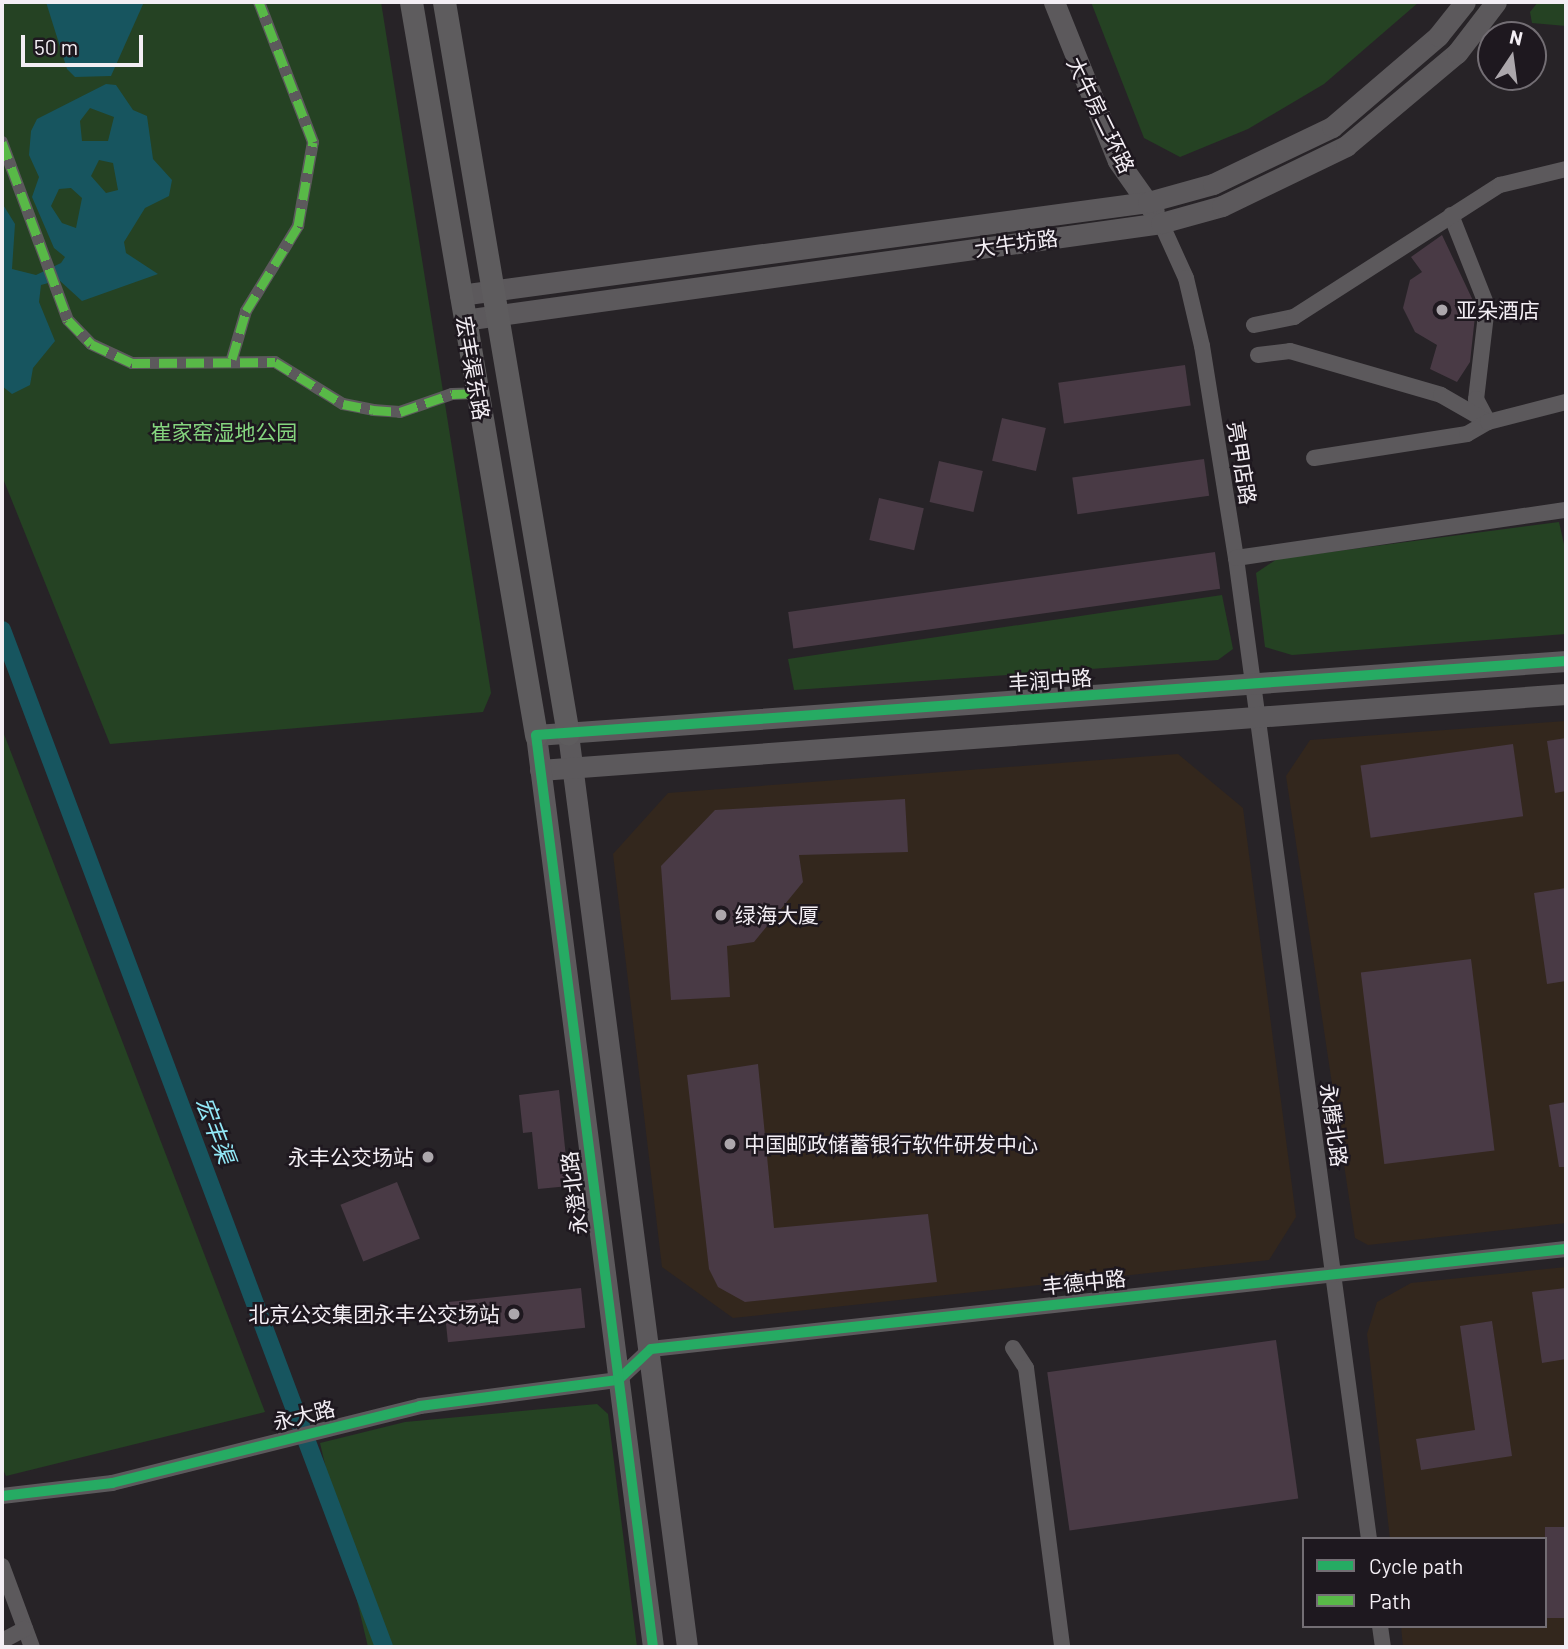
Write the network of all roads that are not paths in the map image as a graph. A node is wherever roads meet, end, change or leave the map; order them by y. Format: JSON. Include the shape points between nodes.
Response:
{"nodes":[{"id":1,"x":259,"y":2,"type":"edge"},
{"id":2,"x":411,"y":2,"type":"edge"},
{"id":3,"x":444,"y":2,"type":"edge"},
{"id":4,"x":1054,"y":2,"type":"edge"},
{"id":5,"x":1465,"y":2,"type":"edge"},
{"id":6,"x":1496,"y":2,"type":"edge"},
{"id":7,"x":2,"y":142,"type":"edge"},
{"id":8,"x":1566,"y":169,"type":"edge"},
{"id":9,"x":1148,"y":202,"type":"junction"},
{"id":10,"x":1451,"y":215,"type":"junction"},
{"id":11,"x":1161,"y":223,"type":"junction"},
{"id":12,"x":494,"y":290,"type":"junction"},
{"id":13,"x":460,"y":295,"type":"junction"},
{"id":14,"x":496,"y":314,"type":"junction"},
{"id":15,"x":464,"y":320,"type":"junction"},
{"id":16,"x":1254,"y":325,"type":"dead end"},
{"id":17,"x":1258,"y":355,"type":"dead end"},
{"id":18,"x":232,"y":359,"type":"junction"},
{"id":19,"x":477,"y":393,"type":"junction"},
{"id":20,"x":1566,"y":402,"type":"edge"},
{"id":21,"x":1488,"y":422,"type":"junction"},
{"id":22,"x":1314,"y":458,"type":"dead end"},
{"id":23,"x":1566,"y":510,"type":"edge"},
{"id":24,"x":1236,"y":558,"type":"junction"},
{"id":25,"x":1566,"y":661,"type":"edge"},
{"id":26,"x":1255,"y":685,"type":"junction"},
{"id":27,"x":1566,"y":694,"type":"edge"},
{"id":28,"x":1258,"y":717,"type":"junction"},
{"id":29,"x":568,"y":734,"type":"junction"},
{"id":30,"x":536,"y":735,"type":"junction"},
{"id":31,"x":574,"y":766,"type":"junction"},
{"id":32,"x":540,"y":770,"type":"junction"},
{"id":33,"x":1566,"y":1249,"type":"edge"},
{"id":34,"x":1333,"y":1274,"type":"junction"},
{"id":35,"x":1013,"y":1348,"type":"dead end"},
{"id":36,"x":651,"y":1349,"type":"junction"},
{"id":37,"x":618,"y":1380,"type":"junction"},
{"id":38,"x":2,"y":1496,"type":"edge"},
{"id":39,"x":1368,"y":1537,"type":"edge"},
{"id":40,"x":2,"y":1566,"type":"edge"},
{"id":41,"x":1380,"y":1628,"type":"edge"},
{"id":42,"x":25,"y":1629,"type":"junction"},
{"id":43,"x":2,"y":1641,"type":"edge"},
{"id":44,"x":32,"y":1647,"type":"edge"},
{"id":45,"x":653,"y":1647,"type":"edge"},
{"id":46,"x":687,"y":1647,"type":"edge"},
{"id":47,"x":1062,"y":1647,"type":"edge"},
{"id":48,"x":1383,"y":1647,"type":"edge"}],
"edges":[{"from":1,"to":18,"type":"street","via":[[313,142],[298,226],[246,310]]},
{"from":2,"to":13,"type":"main road","name":"宏丰渠东路"},
{"from":3,"to":12,"type":"main road","name":"宏丰渠东路"},
{"from":4,"to":9,"type":"street","name":"大牛房二环路","via":[[1118,161]]},
{"from":5,"to":9,"type":"street","name":"大牛坊路","via":[[1438,36],[1332,127],[1213,184]]},
{"from":6,"to":11,"type":"street","name":"大牛坊路","via":[[1457,53],[1346,146],[1286,180]]},
{"from":7,"to":18,"type":"street","via":[[52,276],[81,338],[132,362]]},
{"from":8,"to":10,"type":"street","via":[[1500,185]]},
{"from":9,"to":11,"type":"street","name":"大牛房二环路"},
{"from":9,"to":12,"type":"street","name":"大牛坊路"},
{"from":10,"to":16,"type":"street","via":[[1294,317]]},
{"from":10,"to":21,"type":"street","via":[[1487,306],[1476,399]]},
{"from":11,"to":14,"type":"street","name":"大牛坊路"},
{"from":11,"to":24,"type":"street","name":"亮甲店路","via":[[1186,278],[1202,346]]},
{"from":12,"to":13,"type":"street","name":"大牛坊路"},
{"from":12,"to":14,"type":"main road","name":"宏丰渠东路"},
{"from":13,"to":15,"type":"main road","name":"宏丰渠东路"},
{"from":14,"to":15,"type":"street","name":"大牛坊路"},
{"from":14,"to":29,"type":"main road","name":"宏丰渠东路"},
{"from":15,"to":19,"type":"main road","name":"宏丰渠东路"},
{"from":17,"to":21,"type":"street","via":[[1290,351],[1441,395]]},
{"from":18,"to":19,"type":"street","via":[[275,362],[343,404],[373,410],[400,412],[452,394]]},
{"from":19,"to":30,"type":"main road","name":"宏丰渠东路"},
{"from":20,"to":21,"type":"street"},
{"from":21,"to":22,"type":"street","via":[[1467,434]]},
{"from":23,"to":24,"type":"street"},
{"from":24,"to":26,"type":"street","name":"亮甲店路"},
{"from":25,"to":26,"type":"street","name":"丰润中路"},
{"from":26,"to":28,"type":"street","name":"亮甲店路"},
{"from":26,"to":29,"type":"street","name":"丰润中路"},
{"from":27,"to":28,"type":"street"},
{"from":28,"to":31,"type":"street"},
{"from":28,"to":34,"type":"street","name":"永腾北路"},
{"from":29,"to":30,"type":"street","name":"丰润中路"},
{"from":29,"to":31,"type":"street"},
{"from":30,"to":32,"type":"street","name":"永澄北路"},
{"from":31,"to":32,"type":"street"},
{"from":31,"to":36,"type":"street"},
{"from":32,"to":37,"type":"street","name":"永澄北路"},
{"from":33,"to":34,"type":"street","name":"丰德中路"},
{"from":34,"to":36,"type":"street","name":"丰德中路"},
{"from":34,"to":39,"type":"street","name":"永腾北路"},
{"from":35,"to":47,"type":"street","via":[[1026,1368]]},
{"from":36,"to":37,"type":"street"},
{"from":36,"to":46,"type":"street"},
{"from":37,"to":38,"type":"street","name":"永大路","via":[[420,1406],[112,1483]]},
{"from":37,"to":45,"type":"street","name":"永澄北路"},
{"from":40,"to":42,"type":"street"},
{"from":41,"to":48,"type":"street"},
{"from":42,"to":43,"type":"street"},
{"from":42,"to":44,"type":"street"}]}
